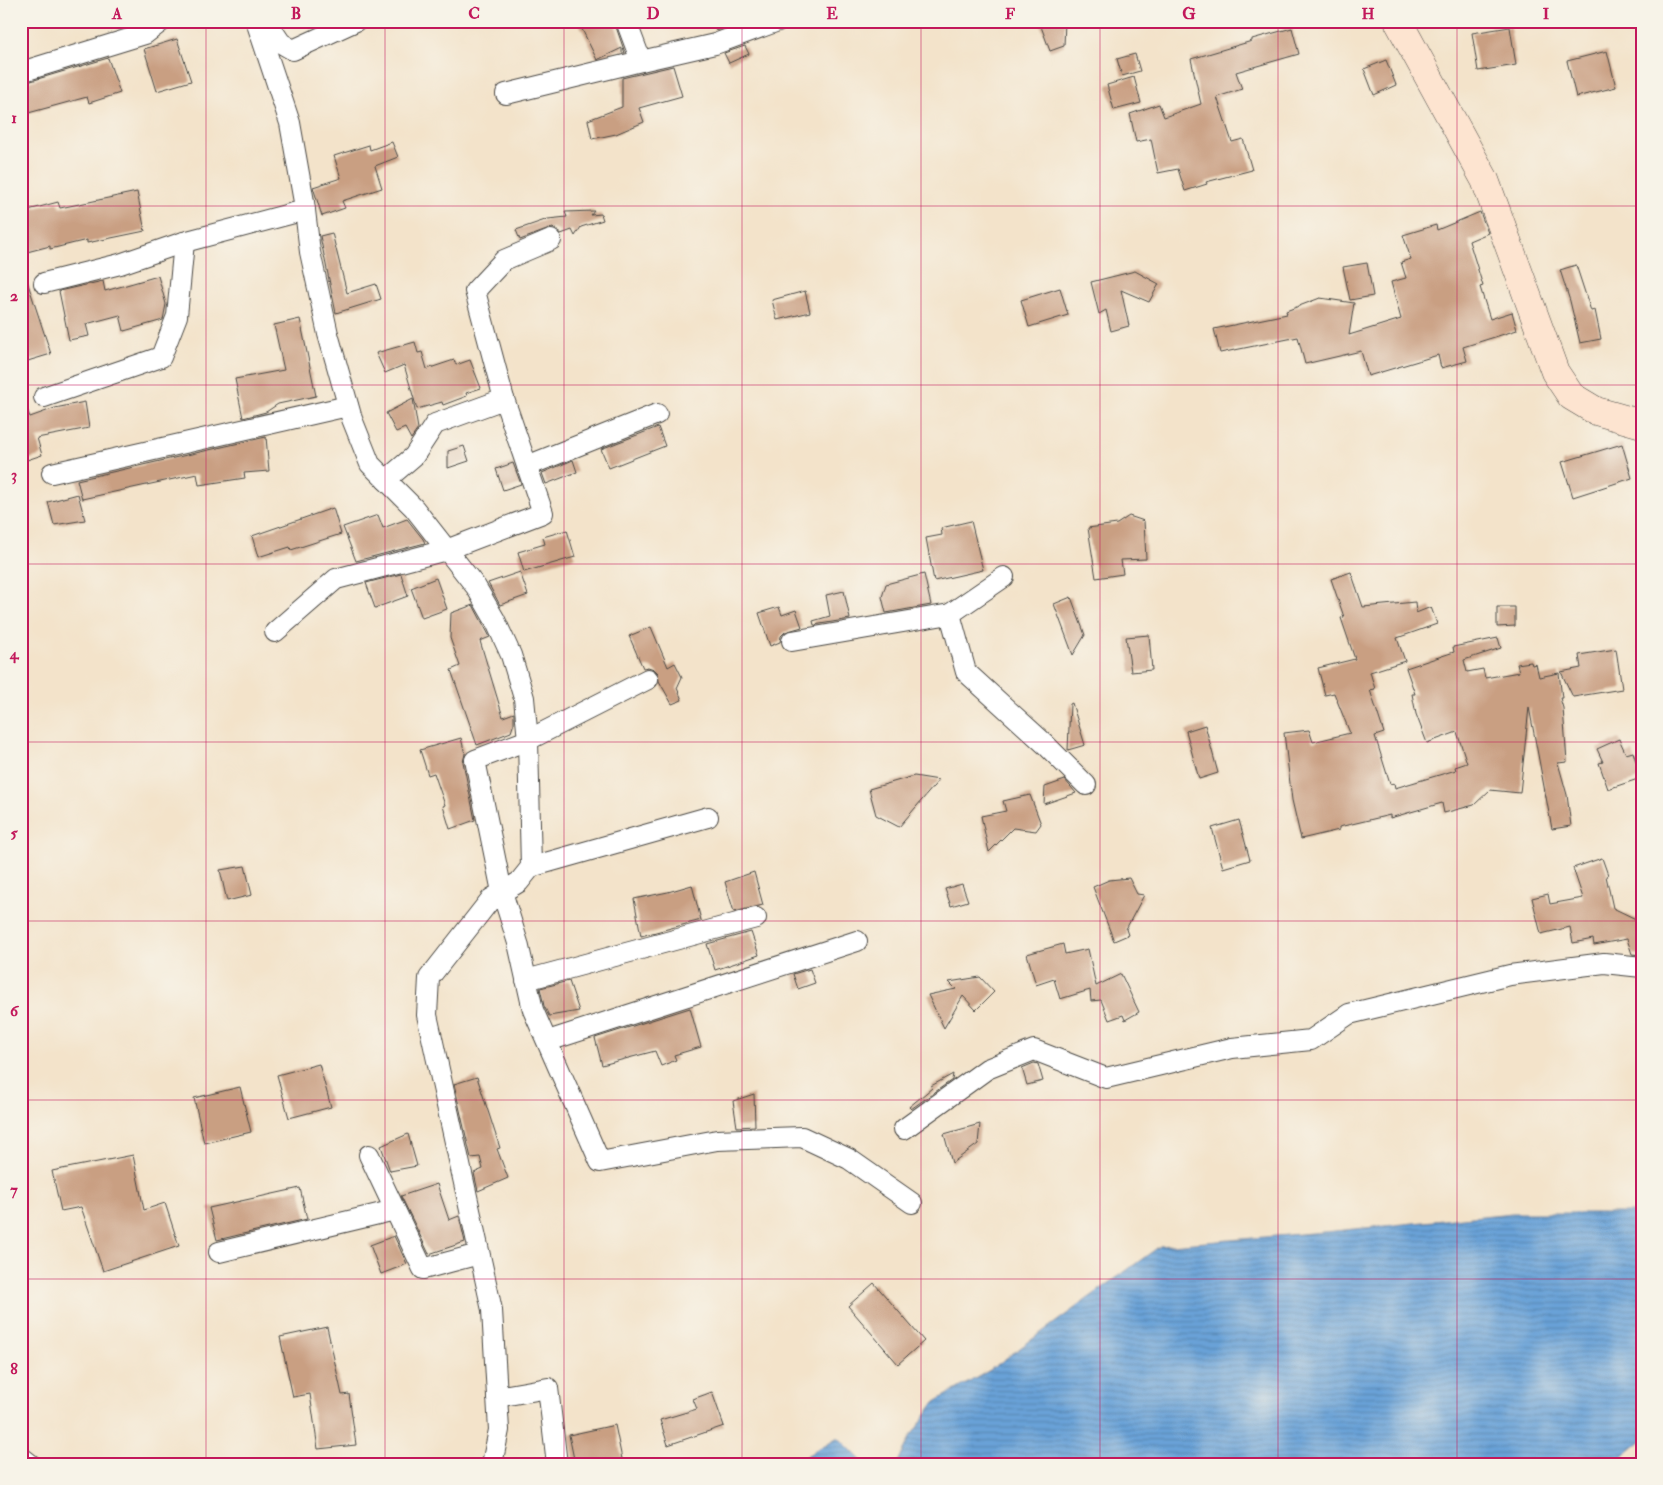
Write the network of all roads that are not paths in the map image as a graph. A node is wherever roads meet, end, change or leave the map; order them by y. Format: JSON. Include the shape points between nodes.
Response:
{"nodes":[{"id":1,"x":162,"y":21,"type":"edge"},
{"id":2,"x":256,"y":21,"type":"edge"},
{"id":3,"x":266,"y":21,"type":"edge"},
{"id":4,"x":356,"y":21,"type":"edge"},
{"id":5,"x":626,"y":21,"type":"edge"},
{"id":6,"x":778,"y":21,"type":"edge"},
{"id":7,"x":1398,"y":21,"type":"edge"},
{"id":8,"x":759,"y":25,"type":"edge"},
{"id":9,"x":641,"y":62,"type":"junction"},
{"id":10,"x":21,"y":72,"type":"edge"},
{"id":11,"x":506,"y":94,"type":"dead end"},
{"id":12,"x":305,"y":210,"type":"junction"},
{"id":13,"x":551,"y":240,"type":"dead end"},
{"id":14,"x":184,"y":242,"type":"junction"},
{"id":15,"x":44,"y":282,"type":"dead end"},
{"id":16,"x":44,"y":397,"type":"dead end"},
{"id":17,"x":504,"y":399,"type":"junction"},
{"id":18,"x":348,"y":406,"type":"junction"},
{"id":19,"x":657,"y":414,"type":"dead end"},
{"id":20,"x":1642,"y":424,"type":"edge"},
{"id":21,"x":527,"y":466,"type":"junction"},
{"id":22,"x":52,"y":473,"type":"dead end"},
{"id":23,"x":386,"y":480,"type":"junction"},
{"id":24,"x":446,"y":550,"type":"junction"},
{"id":25,"x":1004,"y":577,"type":"dead end"},
{"id":26,"x":950,"y":614,"type":"junction"},
{"id":27,"x":275,"y":632,"type":"dead end"},
{"id":28,"x":792,"y":641,"type":"dead end"},
{"id":29,"x":648,"y":679,"type":"dead end"},
{"id":30,"x":528,"y":740,"type":"junction"},
{"id":31,"x":1086,"y":785,"type":"dead end"},
{"id":32,"x":708,"y":817,"type":"dead end"},
{"id":33,"x":531,"y":867,"type":"junction"},
{"id":34,"x":497,"y":896,"type":"junction"},
{"id":35,"x":756,"y":918,"type":"dead end"},
{"id":36,"x":857,"y":941,"type":"dead end"},
{"id":37,"x":1642,"y":967,"type":"edge"},
{"id":38,"x":526,"y":980,"type":"junction"},
{"id":39,"x":548,"y":1041,"type":"junction"},
{"id":40,"x":904,"y":1129,"type":"dead end"},
{"id":41,"x":369,"y":1155,"type":"dead end"},
{"id":42,"x":912,"y":1203,"type":"dead end"},
{"id":43,"x":395,"y":1210,"type":"junction"},
{"id":44,"x":219,"y":1252,"type":"dead end"},
{"id":45,"x":479,"y":1254,"type":"junction"},
{"id":46,"x":497,"y":1397,"type":"junction"},
{"id":47,"x":21,"y":1457,"type":"edge"},
{"id":48,"x":30,"y":1464,"type":"edge"},
{"id":49,"x":492,"y":1464,"type":"edge"},
{"id":50,"x":558,"y":1464,"type":"edge"}],
"edges":[{"from":1,"to":10,"type":"street","via":[[144,34]]},
{"from":2,"to":12,"type":"street","via":[[290,123]]},
{"from":3,"to":4,"type":"street","via":[[281,43],[293,50]]},
{"from":5,"to":9,"type":"street"},
{"from":6,"to":8,"type":"street"},
{"from":7,"to":20,"type":"main road","via":[[1485,180],[1555,372],[1571,396],[1596,411]]},
{"from":8,"to":9,"type":"street","via":[[715,44]]},
{"from":9,"to":11,"type":"street"},
{"from":12,"to":14,"type":"street"},
{"from":12,"to":18,"type":"street","via":[[310,252]]},
{"from":13,"to":17,"type":"street","via":[[504,260],[475,291]]},
{"from":14,"to":15,"type":"street","via":[[120,264]]},
{"from":14,"to":16,"type":"street","via":[[177,316],[161,357]]},
{"from":17,"to":21,"type":"street"},
{"from":17,"to":23,"type":"street","via":[[435,424],[414,456]]},
{"from":18,"to":22,"type":"street"},
{"from":18,"to":23,"type":"street","via":[[370,464]]},
{"from":19,"to":21,"type":"street"},
{"from":21,"to":24,"type":"street","via":[[543,513]]},
{"from":23,"to":24,"type":"street","via":[[414,508]]},
{"from":24,"to":27,"type":"street","via":[[336,579]]},
{"from":24,"to":30,"type":"street","via":[[476,587],[511,655],[524,698]]},
{"from":25,"to":26,"type":"street"},
{"from":26,"to":28,"type":"street"},
{"from":26,"to":31,"type":"street","via":[[966,672]]},
{"from":29,"to":30,"type":"street"},
{"from":30,"to":33,"type":"street"},
{"from":30,"to":34,"type":"street","via":[[475,760]]},
{"from":32,"to":33,"type":"street"},
{"from":33,"to":34,"type":"street","via":[[519,882]]},
{"from":34,"to":38,"type":"street","via":[[518,943]]},
{"from":34,"to":45,"type":"street","via":[[429,978],[428,1015]]},
{"from":35,"to":38,"type":"street"},
{"from":36,"to":39,"type":"street"},
{"from":37,"to":40,"type":"street","via":[[1604,963],[1510,974],[1349,1014],[1311,1040],[1232,1048],[1106,1078],[1034,1050],[987,1069]]},
{"from":38,"to":39,"type":"street","via":[[533,1010]]},
{"from":39,"to":42,"type":"street","via":[[600,1162],[717,1140],[802,1137],[849,1159]]},
{"from":41,"to":43,"type":"street"},
{"from":43,"to":44,"type":"street"},
{"from":43,"to":45,"type":"street","via":[[423,1269]]},
{"from":45,"to":46,"type":"street","via":[[492,1310]]},
{"from":46,"to":49,"type":"street","via":[[499,1430]]},
{"from":46,"to":50,"type":"street","via":[[548,1388]]},
{"from":47,"to":48,"type":"street"}]}
